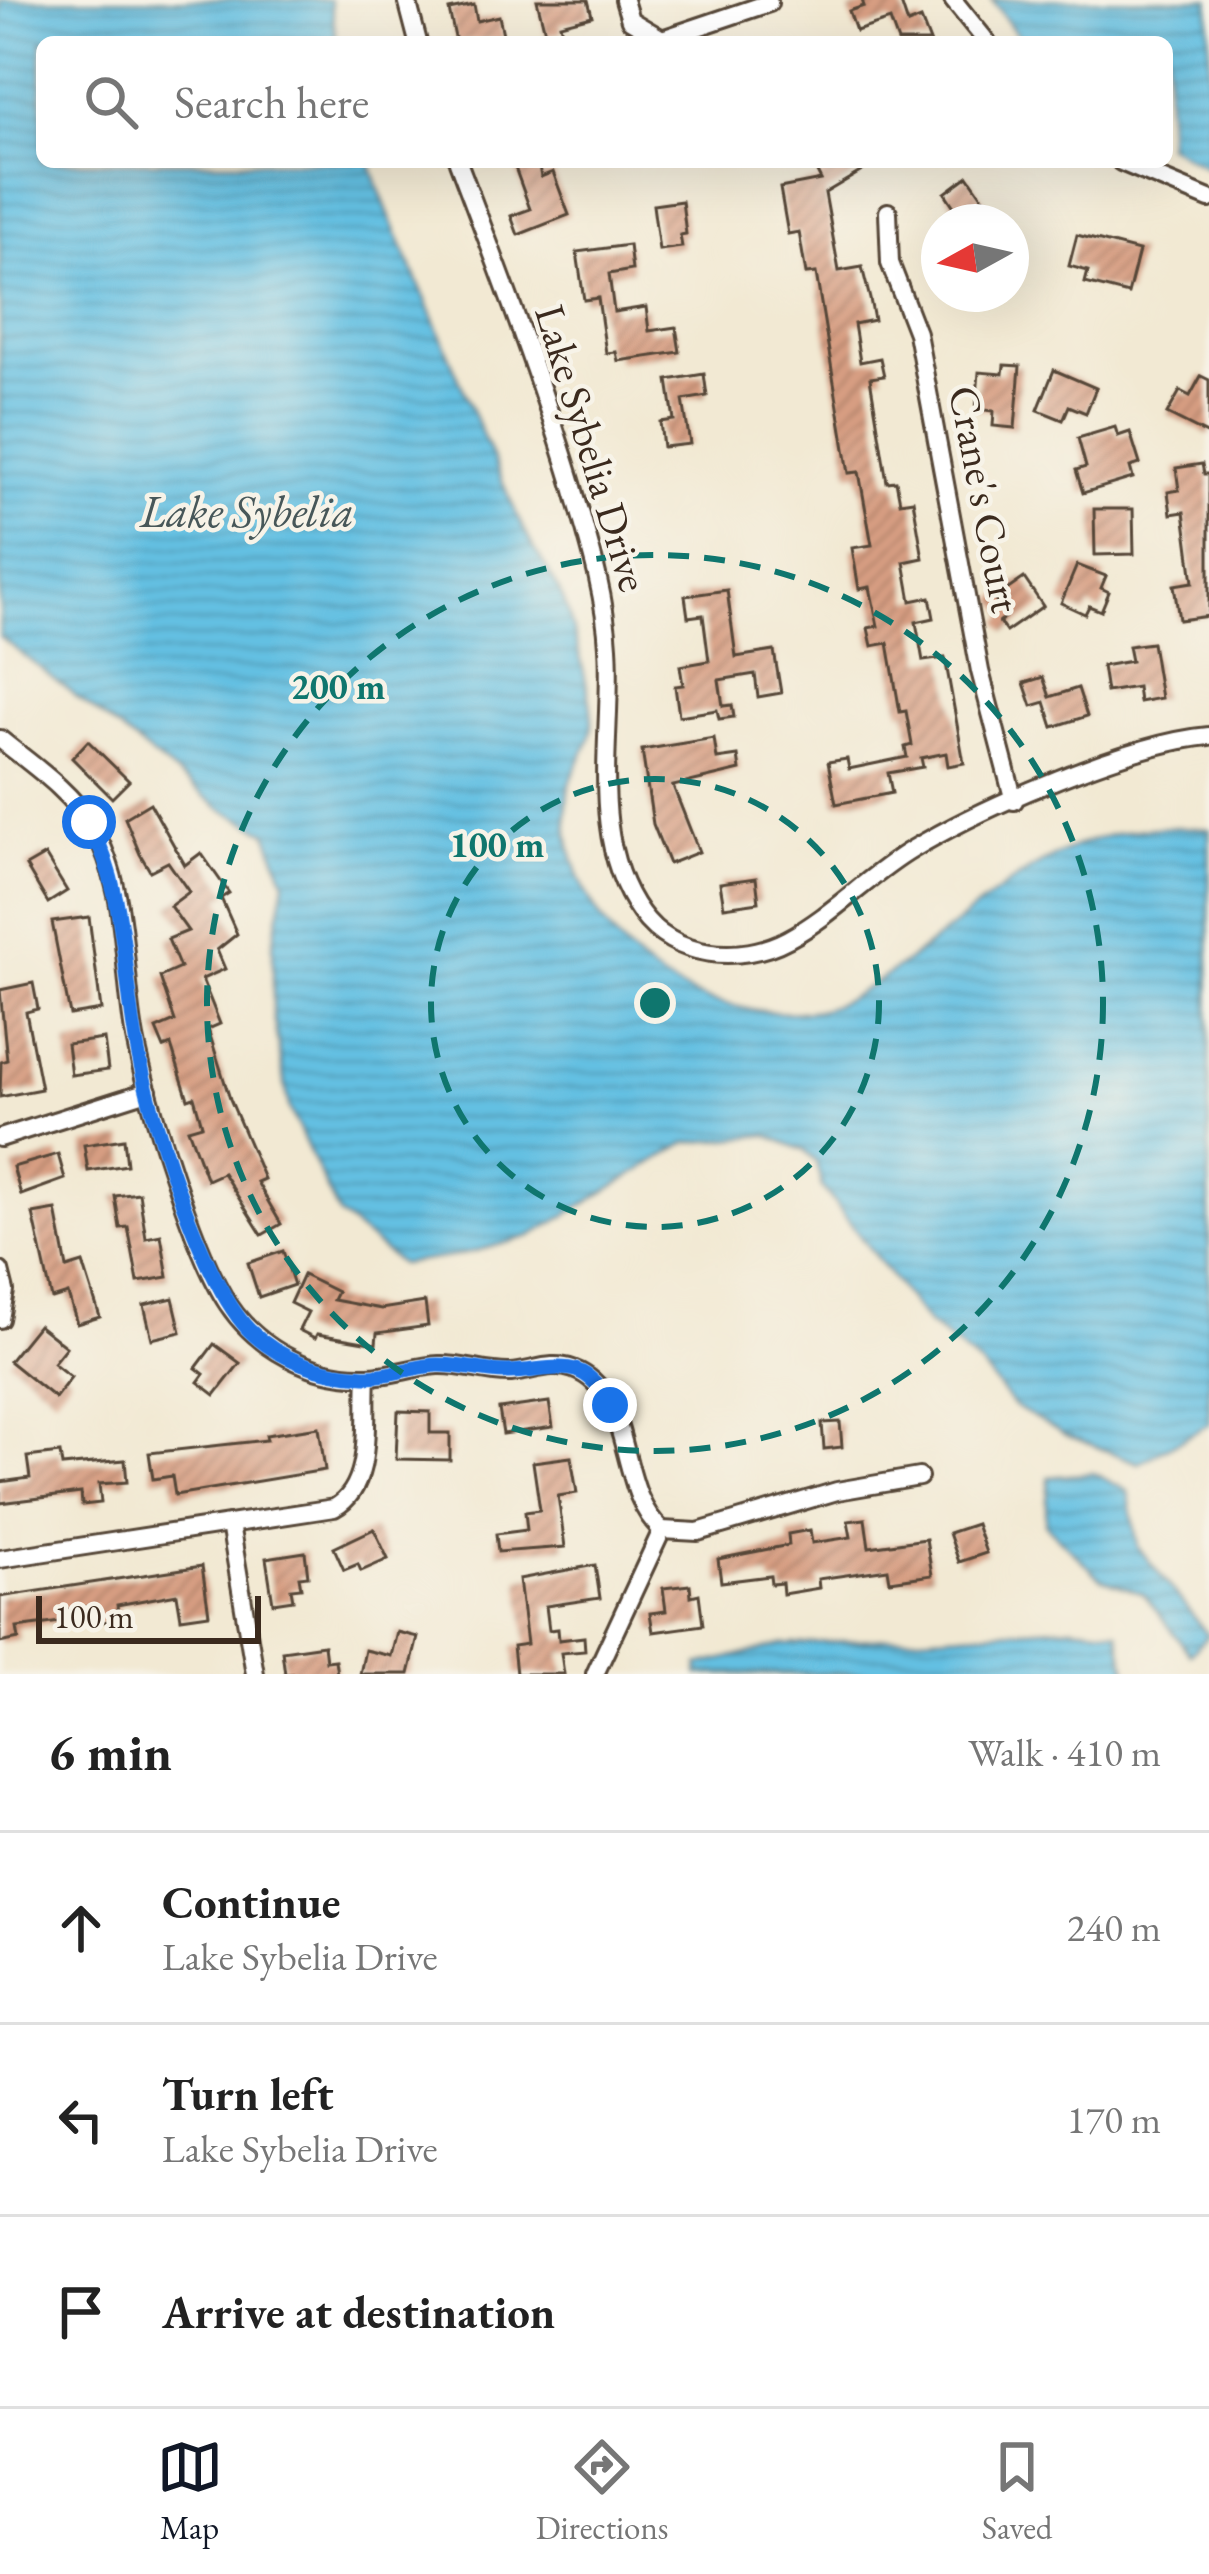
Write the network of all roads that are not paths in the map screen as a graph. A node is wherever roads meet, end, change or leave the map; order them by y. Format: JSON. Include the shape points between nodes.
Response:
{"nodes":[{"id":1,"x":407,"y":0,"type":"edge"},
{"id":2,"x":624,"y":0,"type":"edge"},
{"id":3,"x":953,"y":0,"type":"edge"},
{"id":4,"x":769,"y":4,"type":"dead end"},
{"id":5,"x":416,"y":36,"type":"edge"},
{"id":6,"x":657,"y":36,"type":"edge"},
{"id":7,"x":671,"y":36,"type":"edge"},
{"id":8,"x":982,"y":36,"type":"edge"},
{"id":9,"x":460,"y":168,"type":"edge"},
{"id":10,"x":1135,"y":168,"type":"edge"},
{"id":11,"x":1209,"y":199,"type":"edge"},
{"id":12,"x":888,"y":212,"type":"dead end"},
{"id":13,"x":1209,"y":736,"type":"edge"},
{"id":14,"x":0,"y":739,"type":"edge"},
{"id":15,"x":1014,"y":802,"type":"junction"},
{"id":16,"x":148,"y":1091,"type":"junction"},
{"id":17,"x":0,"y":1138,"type":"edge"},
{"id":18,"x":0,"y":1271,"type":"edge"},
{"id":19,"x":0,"y":1319,"type":"edge"},
{"id":20,"x":367,"y":1376,"type":"junction"},
{"id":21,"x":919,"y":1477,"type":"dead end"},
{"id":22,"x":230,"y":1525,"type":"junction"},
{"id":23,"x":662,"y":1530,"type":"junction"},
{"id":24,"x":0,"y":1559,"type":"edge"},
{"id":25,"x":255,"y":1674,"type":"edge"},
{"id":26,"x":595,"y":1674,"type":"edge"}],
"edges":[{"from":1,"to":5,"type":"street"},
{"from":2,"to":6,"type":"street","via":[[631,20]]},
{"from":3,"to":8,"type":"street"},
{"from":4,"to":7,"type":"street"},
{"from":9,"to":15,"type":"street","name":"Lake Sybelia Drive","via":[[542,384],[599,577],[608,645],[607,817],[640,912],[674,945],[745,953],[787,940],[914,848]]},
{"from":10,"to":11,"type":"street"},
{"from":12,"to":15,"type":"street","name":"Crane's Court","via":[[890,263],[917,333],[980,670]]},
{"from":13,"to":15,"type":"street","name":"Lake Sybelia Drive","via":[[1119,759]]},
{"from":14,"to":16,"type":"street","via":[[65,794],[105,852]]},
{"from":16,"to":17,"type":"street"},
{"from":16,"to":20,"type":"street","via":[[227,1303],[281,1356]]},
{"from":18,"to":19,"type":"street"},
{"from":20,"to":22,"type":"street","via":[[361,1481],[351,1498],[334,1508]]},
{"from":20,"to":23,"type":"street","via":[[432,1365],[512,1372],[548,1365],[588,1376],[610,1405],[639,1500]]},
{"from":21,"to":23,"type":"street","via":[[837,1491],[698,1532]]},
{"from":22,"to":24,"type":"street"},
{"from":22,"to":25,"type":"street"},
{"from":23,"to":26,"type":"street"}]}
